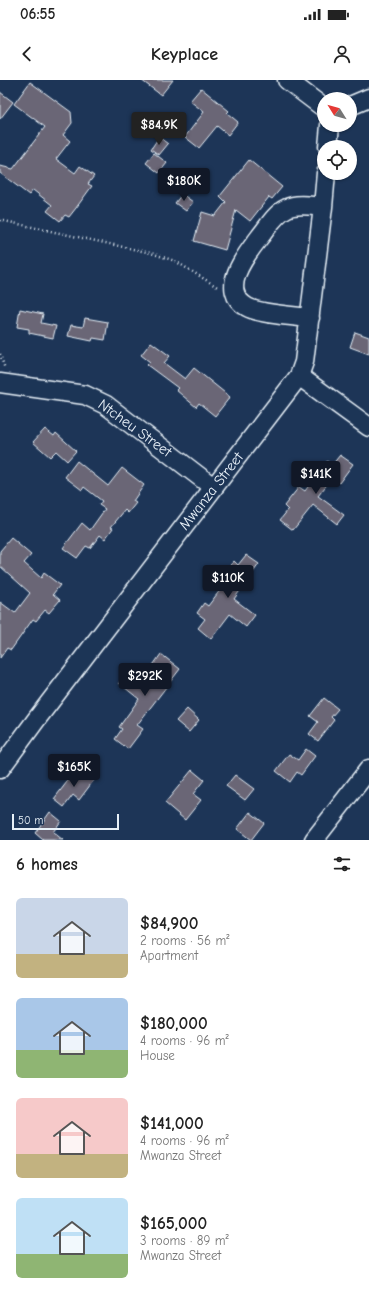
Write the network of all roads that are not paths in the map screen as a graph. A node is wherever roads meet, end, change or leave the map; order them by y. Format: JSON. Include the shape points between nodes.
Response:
{"nodes":[{"id":1,"x":287,"y":80,"type":"edge"},
{"id":2,"x":369,"y":98,"type":"edge"},
{"id":3,"x":317,"y":103,"type":"edge"},
{"id":4,"x":357,"y":103,"type":"edge"},
{"id":5,"x":325,"y":180,"type":"edge"},
{"id":6,"x":323,"y":207,"type":"junction"},
{"id":7,"x":310,"y":318,"type":"junction"},
{"id":8,"x":298,"y":376,"type":"junction"},
{"id":9,"x":0,"y":383,"type":"edge"},
{"id":10,"x":369,"y":427,"type":"edge"},
{"id":11,"x":213,"y":487,"type":"junction"},
{"id":12,"x":369,"y":769,"type":"edge"},
{"id":13,"x":0,"y":770,"type":"edge"},
{"id":14,"x":314,"y":840,"type":"edge"}],
"edges":[{"from":1,"to":3,"type":"street"},
{"from":2,"to":4,"type":"street"},
{"from":5,"to":6,"type":"street","name":"Mwanza Street"},
{"from":6,"to":7,"type":"street","name":"Mwanza Street"},
{"from":6,"to":7,"type":"street","via":[[288,207],[279,213],[245,256],[238,267],[235,280],[235,292],[247,307]]},
{"from":7,"to":8,"type":"street","name":"Mwanza Street","via":[[304,362]]},
{"from":8,"to":10,"type":"street"},
{"from":8,"to":11,"type":"street","name":"Mwanza Street"},
{"from":9,"to":11,"type":"street","name":"Ntcheu Street","via":[[85,395],[96,399]]},
{"from":11,"to":13,"type":"street","name":"Mwanza Street"},
{"from":12,"to":14,"type":"street"}]}
